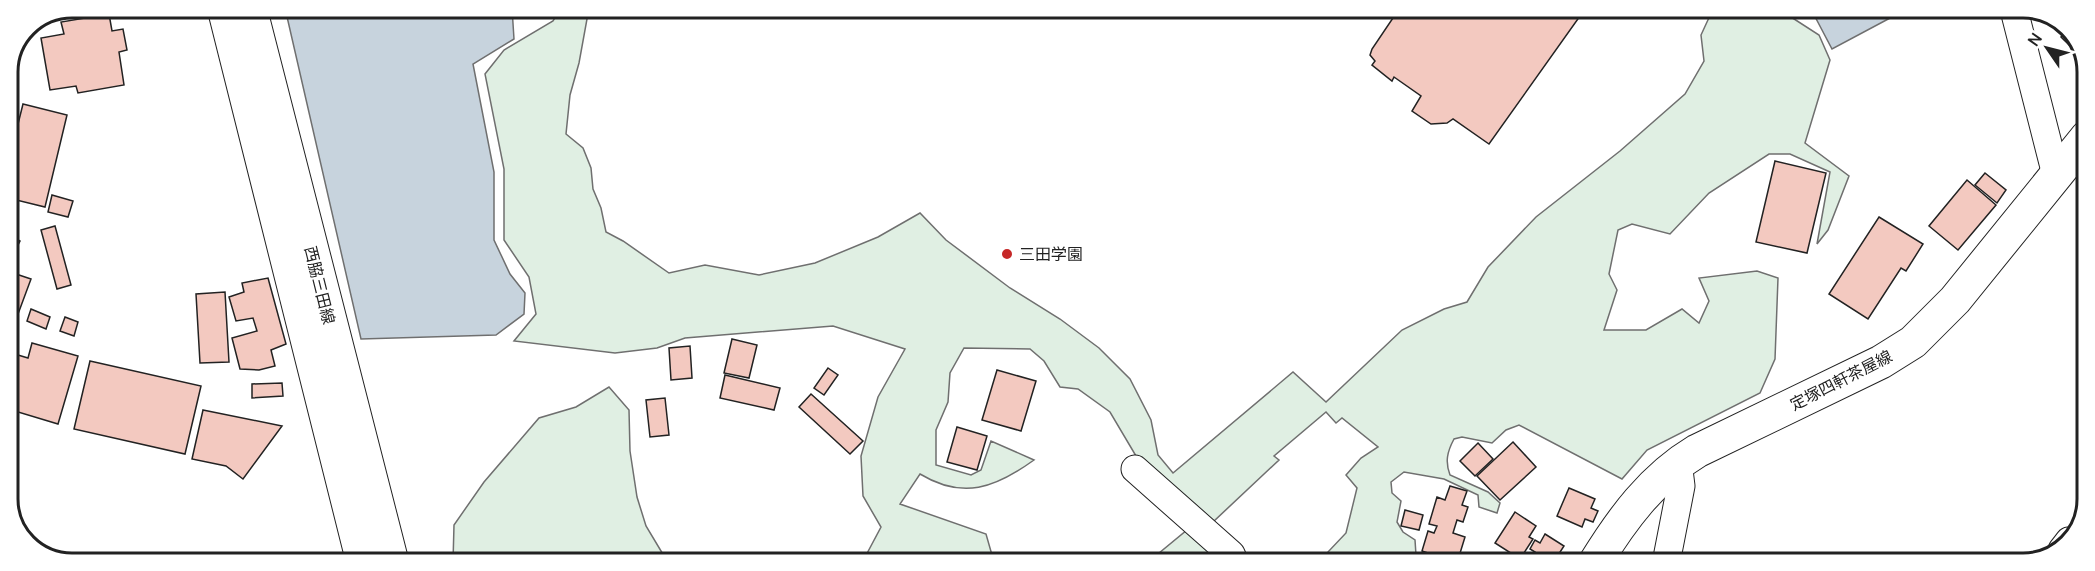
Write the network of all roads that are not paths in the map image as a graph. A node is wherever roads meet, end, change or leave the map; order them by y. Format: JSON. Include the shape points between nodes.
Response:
{"nodes":[{"id":1,"x":227,"y":18,"type":"edge"},
{"id":2,"x":253,"y":18,"type":"edge"},
{"id":3,"x":2016,"y":18,"type":"edge"},
{"id":4,"x":2077,"y":149,"type":"edge"},
{"id":5,"x":2056,"y":175,"type":"junction"},
{"id":6,"x":1677,"y":462,"type":"junction"},
{"id":7,"x":1135,"y":469,"type":"dead end"},
{"id":8,"x":361,"y":553,"type":"edge"},
{"id":9,"x":390,"y":553,"type":"edge"},
{"id":10,"x":1230,"y":553,"type":"edge"},
{"id":11,"x":1601,"y":553,"type":"edge"},
{"id":12,"x":1668,"y":553,"type":"edge"}],
"edges":[{"from":1,"to":8,"type":"main road","name":"西脇三田線"},
{"from":2,"to":9,"type":"main road","name":"西脇三田線"},
{"from":3,"to":5,"type":"street"},
{"from":4,"to":5,"type":"main road","name":"定塚四軒茶屋線"},
{"from":5,"to":6,"type":"main road","name":"定塚四軒茶屋線","via":[[1955,300],[1912,342],[1881,362]]},
{"from":6,"to":11,"type":"main road","name":"定塚四軒茶屋線","via":[[1636,503]]},
{"from":6,"to":12,"type":"street","via":[[1681,486]]},
{"from":7,"to":10,"type":"street"}]}
